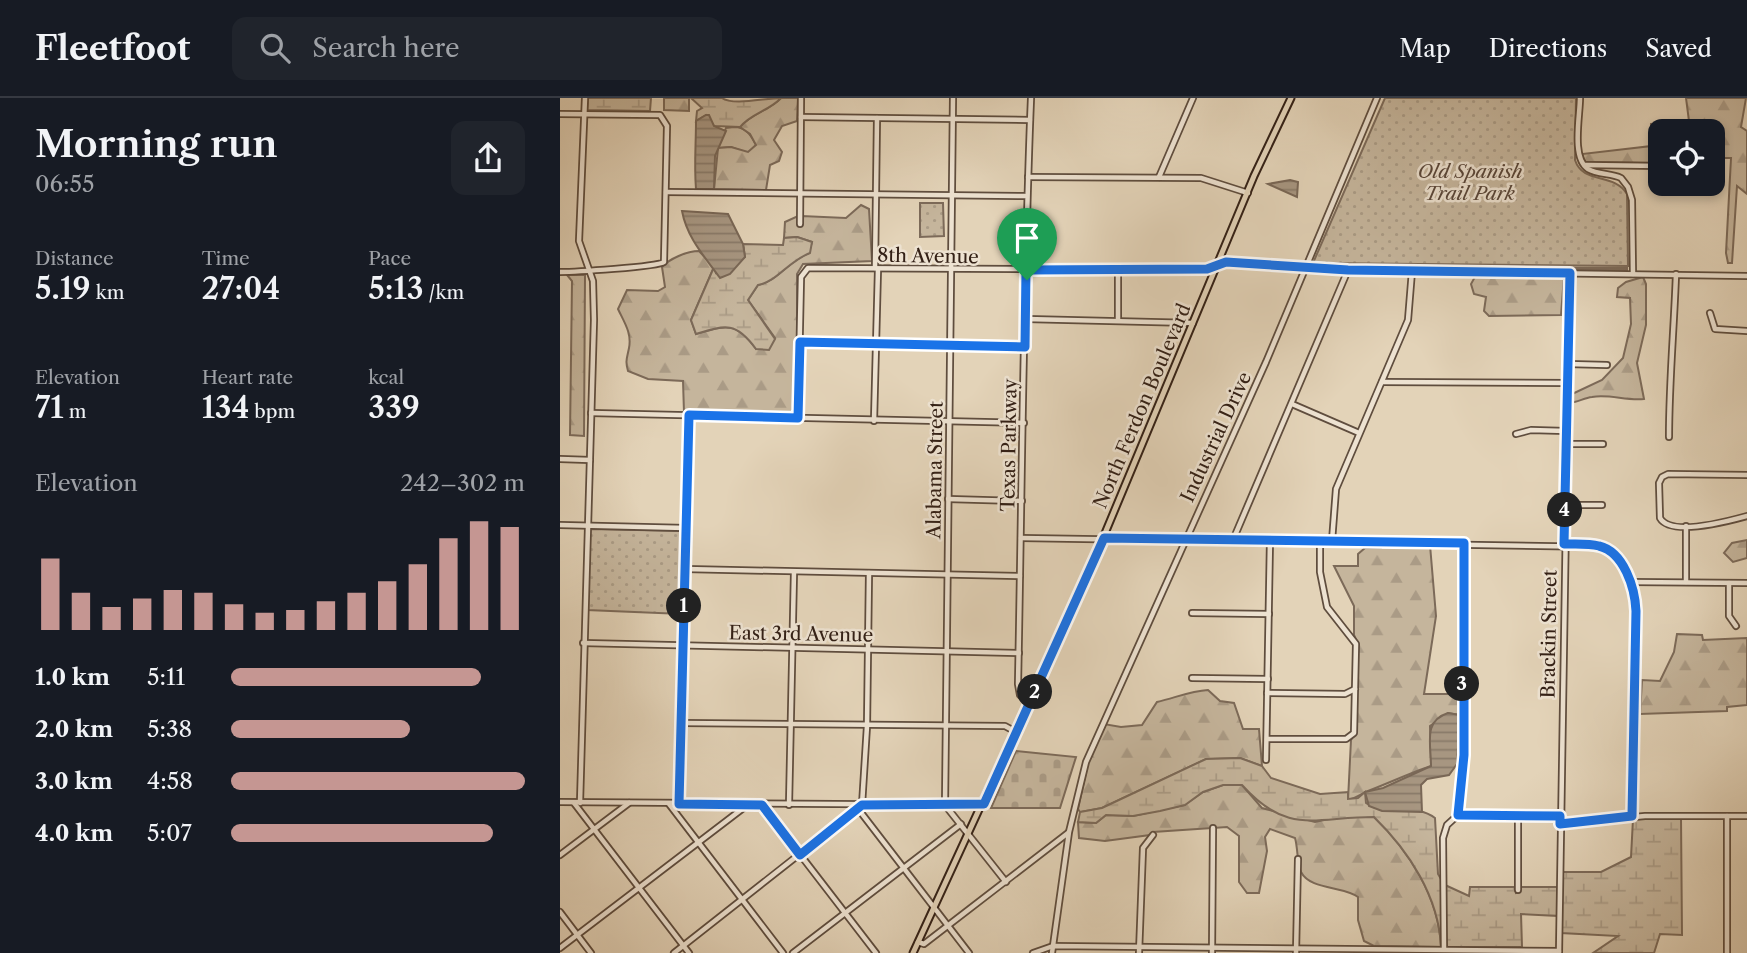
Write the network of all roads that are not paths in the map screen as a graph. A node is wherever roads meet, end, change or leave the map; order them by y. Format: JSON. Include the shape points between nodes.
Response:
{"nodes":[{"id":1,"x":585,"y":98,"type":"edge"},
{"id":2,"x":801,"y":98,"type":"edge"},
{"id":3,"x":953,"y":98,"type":"edge"},
{"id":4,"x":1031,"y":98,"type":"edge"},
{"id":5,"x":1193,"y":98,"type":"edge"},
{"id":6,"x":1292,"y":98,"type":"edge"},
{"id":7,"x":1377,"y":98,"type":"edge"},
{"id":8,"x":1580,"y":98,"type":"edge"},
{"id":9,"x":560,"y":114,"type":"edge"},
{"id":10,"x":584,"y":114,"type":"junction"},
{"id":11,"x":801,"y":117,"type":"junction"},
{"id":12,"x":877,"y":118,"type":"junction"},
{"id":13,"x":953,"y":118,"type":"junction"},
{"id":14,"x":1030,"y":120,"type":"junction"},
{"id":15,"x":1584,"y":165,"type":"junction"},
{"id":16,"x":1648,"y":166,"type":"edge"},
{"id":17,"x":1028,"y":177,"type":"junction"},
{"id":18,"x":1159,"y":177,"type":"junction"},
{"id":19,"x":666,"y":192,"type":"junction"},
{"id":20,"x":800,"y":193,"type":"junction"},
{"id":21,"x":1248,"y":193,"type":"junction"},
{"id":22,"x":876,"y":194,"type":"junction"},
{"id":23,"x":952,"y":195,"type":"junction"},
{"id":24,"x":1025,"y":196,"type":"junction"},
{"id":25,"x":800,"y":224,"type":"dead end"},
{"id":26,"x":1218,"y":264,"type":"junction"},
{"id":27,"x":1304,"y":267,"type":"junction"},
{"id":28,"x":876,"y":268,"type":"junction"},
{"id":29,"x":1118,"y":269,"type":"junction"},
{"id":30,"x":951,"y":270,"type":"junction"},
{"id":31,"x":1026,"y":270,"type":"junction"},
{"id":32,"x":1348,"y":270,"type":"junction"},
{"id":33,"x":1412,"y":271,"type":"junction"},
{"id":34,"x":560,"y":272,"type":"edge"},
{"id":35,"x":590,"y":273,"type":"junction"},
{"id":36,"x":1570,"y":273,"type":"junction"},
{"id":37,"x":1633,"y":274,"type":"junction"},
{"id":38,"x":1676,"y":274,"type":"junction"},
{"id":39,"x":1747,"y":276,"type":"edge"},
{"id":40,"x":1710,"y":313,"type":"dead end"},
{"id":41,"x":1026,"y":319,"type":"junction"},
{"id":42,"x":1118,"y":320,"type":"junction"},
{"id":43,"x":1193,"y":323,"type":"junction"},
{"id":44,"x":1747,"y":331,"type":"edge"},
{"id":45,"x":800,"y":342,"type":"junction"},
{"id":46,"x":876,"y":344,"type":"junction"},
{"id":47,"x":950,"y":346,"type":"junction"},
{"id":48,"x":1025,"y":347,"type":"junction"},
{"id":49,"x":1568,"y":364,"type":"junction"},
{"id":50,"x":1607,"y":365,"type":"dead end"},
{"id":51,"x":1382,"y":382,"type":"junction"},
{"id":52,"x":1568,"y":383,"type":"junction"},
{"id":53,"x":1292,"y":404,"type":"junction"},
{"id":54,"x":591,"y":413,"type":"junction"},
{"id":55,"x":689,"y":415,"type":"junction"},
{"id":56,"x":798,"y":418,"type":"junction"},
{"id":57,"x":874,"y":421,"type":"junction"},
{"id":58,"x":949,"y":423,"type":"junction"},
{"id":59,"x":1024,"y":424,"type":"junction"},
{"id":60,"x":1566,"y":431,"type":"junction"},
{"id":61,"x":1359,"y":433,"type":"junction"},
{"id":62,"x":1516,"y":434,"type":"dead end"},
{"id":63,"x":1670,"y":437,"type":"dead end"},
{"id":64,"x":1566,"y":444,"type":"junction"},
{"id":65,"x":1603,"y":444,"type":"dead end"},
{"id":66,"x":560,"y":459,"type":"edge"},
{"id":67,"x":590,"y":460,"type":"junction"},
{"id":68,"x":1747,"y":475,"type":"edge"},
{"id":69,"x":948,"y":499,"type":"junction"},
{"id":70,"x":1022,"y":500,"type":"junction"},
{"id":71,"x":1565,"y":505,"type":"junction"},
{"id":72,"x":1602,"y":505,"type":"dead end"},
{"id":73,"x":1747,"y":516,"type":"edge"},
{"id":74,"x":560,"y":525,"type":"edge"},
{"id":75,"x":587,"y":526,"type":"junction"},
{"id":76,"x":1686,"y":526,"type":"junction"},
{"id":77,"x":686,"y":528,"type":"junction"},
{"id":78,"x":1021,"y":538,"type":"junction"},
{"id":79,"x":1104,"y":538,"type":"junction"},
{"id":80,"x":1184,"y":540,"type":"junction"},
{"id":81,"x":1233,"y":540,"type":"junction"},
{"id":82,"x":1270,"y":540,"type":"junction"},
{"id":83,"x":1320,"y":541,"type":"junction"},
{"id":84,"x":1332,"y":541,"type":"junction"},
{"id":85,"x":1464,"y":543,"type":"junction"},
{"id":86,"x":1564,"y":544,"type":"junction"},
{"id":87,"x":685,"y":569,"type":"junction"},
{"id":88,"x":794,"y":572,"type":"junction"},
{"id":89,"x":869,"y":573,"type":"junction"},
{"id":90,"x":947,"y":574,"type":"junction"},
{"id":91,"x":1020,"y":576,"type":"junction"},
{"id":92,"x":1630,"y":582,"type":"junction"},
{"id":93,"x":1686,"y":582,"type":"junction"},
{"id":94,"x":1729,"y":583,"type":"junction"},
{"id":95,"x":1747,"y":583,"type":"edge"},
{"id":96,"x":1192,"y":613,"type":"dead end"},
{"id":97,"x":1269,"y":614,"type":"junction"},
{"id":98,"x":1736,"y":626,"type":"dead end"},
{"id":99,"x":583,"y":643,"type":"junction"},
{"id":100,"x":683,"y":645,"type":"junction"},
{"id":101,"x":793,"y":648,"type":"junction"},
{"id":102,"x":869,"y":650,"type":"junction"},
{"id":103,"x":947,"y":651,"type":"junction"},
{"id":104,"x":1019,"y":653,"type":"junction"},
{"id":105,"x":1192,"y":678,"type":"dead end"},
{"id":106,"x":1268,"y":679,"type":"junction"},
{"id":107,"x":1355,"y":689,"type":"junction"},
{"id":108,"x":1267,"y":693,"type":"junction"},
{"id":109,"x":1029,"y":705,"type":"junction"},
{"id":110,"x":681,"y":723,"type":"junction"},
{"id":111,"x":791,"y":724,"type":"junction"},
{"id":112,"x":946,"y":725,"type":"junction"},
{"id":113,"x":867,"y":726,"type":"junction"},
{"id":114,"x":1017,"y":733,"type":"junction"},
{"id":115,"x":1267,"y":739,"type":"junction"},
{"id":116,"x":1266,"y":760,"type":"dead end"},
{"id":117,"x":560,"y":802,"type":"edge"},
{"id":118,"x":577,"y":803,"type":"junction"},
{"id":119,"x":629,"y":803,"type":"junction"},
{"id":120,"x":669,"y":804,"type":"junction"},
{"id":121,"x":679,"y":804,"type":"junction"},
{"id":122,"x":984,"y":804,"type":"junction"},
{"id":123,"x":747,"y":805,"type":"junction"},
{"id":124,"x":762,"y":805,"type":"junction"},
{"id":125,"x":789,"y":805,"type":"junction"},
{"id":126,"x":945,"y":805,"type":"junction"},
{"id":127,"x":861,"y":808,"type":"junction"},
{"id":128,"x":1458,"y":815,"type":"junction"},
{"id":129,"x":1518,"y":816,"type":"junction"},
{"id":130,"x":1560,"y":816,"type":"junction"},
{"id":131,"x":1632,"y":816,"type":"junction"},
{"id":132,"x":1727,"y":816,"type":"junction"},
{"id":133,"x":1747,"y":816,"type":"edge"},
{"id":134,"x":961,"y":824,"type":"junction"},
{"id":135,"x":1560,"y":824,"type":"junction"},
{"id":136,"x":1213,"y":828,"type":"dead end"},
{"id":137,"x":593,"y":830,"type":"junction"},
{"id":138,"x":1069,"y":832,"type":"junction"},
{"id":139,"x":970,"y":833,"type":"junction"},
{"id":140,"x":1153,"y":835,"type":"dead end"},
{"id":141,"x":698,"y":842,"type":"junction"},
{"id":142,"x":560,"y":855,"type":"edge"},
{"id":143,"x":800,"y":855,"type":"junction"},
{"id":144,"x":1298,"y":859,"type":"dead end"},
{"id":145,"x":903,"y":868,"type":"junction"},
{"id":146,"x":1006,"y":881,"type":"junction"},
{"id":147,"x":639,"y":888,"type":"junction"},
{"id":148,"x":1518,"y":890,"type":"dead end"},
{"id":149,"x":742,"y":900,"type":"junction"},
{"id":150,"x":935,"y":908,"type":"junction"},
{"id":151,"x":560,"y":912,"type":"edge"},
{"id":152,"x":845,"y":913,"type":"junction"},
{"id":153,"x":948,"y":926,"type":"junction"},
{"id":154,"x":577,"y":934,"type":"junction"},
{"id":155,"x":918,"y":942,"type":"junction"},
{"id":156,"x":683,"y":946,"type":"junction"},
{"id":157,"x":1053,"y":946,"type":"junction"},
{"id":158,"x":560,"y":947,"type":"edge"},
{"id":159,"x":1139,"y":950,"type":"edge"},
{"id":160,"x":1212,"y":950,"type":"edge"},
{"id":161,"x":1296,"y":950,"type":"edge"},
{"id":162,"x":1444,"y":950,"type":"junction"},
{"id":163,"x":1370,"y":951,"type":"edge"},
{"id":164,"x":1559,"y":952,"type":"edge"},
{"id":165,"x":591,"y":953,"type":"edge"},
{"id":166,"x":674,"y":953,"type":"edge"},
{"id":167,"x":689,"y":953,"type":"edge"},
{"id":168,"x":783,"y":953,"type":"edge"},
{"id":169,"x":793,"y":953,"type":"edge"},
{"id":170,"x":877,"y":953,"type":"edge"},
{"id":171,"x":913,"y":953,"type":"edge"},
{"id":172,"x":969,"y":953,"type":"edge"},
{"id":173,"x":1033,"y":953,"type":"edge"},
{"id":174,"x":1052,"y":953,"type":"edge"},
{"id":175,"x":1727,"y":953,"type":"edge"}],
"edges":[{"from":1,"to":10,"type":"street"},
{"from":2,"to":11,"type":"street"},
{"from":3,"to":13,"type":"street","name":"Alabama Street"},
{"from":4,"to":14,"type":"street","name":"Texas Parkway"},
{"from":5,"to":18,"type":"street"},
{"from":6,"to":21,"type":"main road","name":"North Ferdon Boulevard"},
{"from":7,"to":27,"type":"street","name":"Industrial Drive"},
{"from":8,"to":15,"type":"street","via":[[1579,153]]},
{"from":9,"to":10,"type":"street"},
{"from":10,"to":19,"type":"street","via":[[664,118]]},
{"from":10,"to":35,"type":"street","via":[[579,241]]},
{"from":11,"to":12,"type":"street"},
{"from":11,"to":20,"type":"street"},
{"from":12,"to":13,"type":"street"},
{"from":12,"to":22,"type":"street"},
{"from":13,"to":14,"type":"street"},
{"from":13,"to":23,"type":"street","name":"Alabama Street"},
{"from":14,"to":17,"type":"street","name":"Texas Parkway"},
{"from":15,"to":16,"type":"street"},
{"from":15,"to":37,"type":"street","via":[[1615,175],[1629,187]]},
{"from":17,"to":18,"type":"street"},
{"from":17,"to":24,"type":"street","name":"Texas Parkway"},
{"from":18,"to":21,"type":"street","via":[[1207,179]]},
{"from":19,"to":20,"type":"street"},
{"from":19,"to":35,"type":"street","via":[[662,264],[599,268]]},
{"from":20,"to":22,"type":"street"},
{"from":20,"to":25,"type":"street"},
{"from":21,"to":26,"type":"main road","name":"North Ferdon Boulevard"},
{"from":22,"to":23,"type":"street"},
{"from":22,"to":28,"type":"street"},
{"from":23,"to":24,"type":"street"},
{"from":23,"to":30,"type":"street","name":"Alabama Street"},
{"from":24,"to":31,"type":"street","name":"Texas Parkway"},
{"from":26,"to":27,"type":"street","name":"8th Avenue"},
{"from":26,"to":29,"type":"street","name":"8th Avenue","via":[[1207,269]]},
{"from":26,"to":43,"type":"main road","name":"North Ferdon Boulevard"},
{"from":27,"to":32,"type":"street","name":"8th Avenue"},
{"from":27,"to":80,"type":"street","name":"Industrial Drive"},
{"from":28,"to":30,"type":"street","name":"8th Avenue"},
{"from":28,"to":45,"type":"street","name":"8th Avenue","via":[[804,271]]},
{"from":28,"to":46,"type":"street"},
{"from":29,"to":31,"type":"street","name":"8th Avenue"},
{"from":29,"to":42,"type":"street"},
{"from":30,"to":31,"type":"street","name":"8th Avenue"},
{"from":30,"to":47,"type":"street","name":"Alabama Street"},
{"from":31,"to":41,"type":"street","name":"Texas Parkway"},
{"from":32,"to":33,"type":"street","name":"8th Avenue"},
{"from":32,"to":53,"type":"street"},
{"from":33,"to":36,"type":"street","name":"8th Avenue"},
{"from":33,"to":51,"type":"street","via":[[1408,320]]},
{"from":34,"to":35,"type":"street"},
{"from":35,"to":54,"type":"street","via":[[594,292]]},
{"from":36,"to":37,"type":"street","name":"8th Avenue"},
{"from":36,"to":49,"type":"street","name":"Brackin Street"},
{"from":37,"to":38,"type":"street","name":"8th Avenue"},
{"from":38,"to":39,"type":"street","name":"8th Avenue"},
{"from":38,"to":63,"type":"street"},
{"from":40,"to":44,"type":"street","via":[[1715,329]]},
{"from":41,"to":42,"type":"street"},
{"from":41,"to":48,"type":"street","name":"Texas Parkway"},
{"from":42,"to":43,"type":"street"},
{"from":43,"to":79,"type":"main road","name":"North Ferdon Boulevard"},
{"from":45,"to":46,"type":"street"},
{"from":45,"to":56,"type":"street"},
{"from":46,"to":47,"type":"street"},
{"from":46,"to":57,"type":"street"},
{"from":47,"to":48,"type":"street"},
{"from":47,"to":58,"type":"street","name":"Alabama Street"},
{"from":48,"to":59,"type":"street","name":"Texas Parkway"},
{"from":49,"to":50,"type":"street"},
{"from":49,"to":52,"type":"street","name":"Brackin Street"},
{"from":51,"to":52,"type":"street"},
{"from":51,"to":61,"type":"street"},
{"from":52,"to":60,"type":"street","name":"Brackin Street"},
{"from":53,"to":61,"type":"street"},
{"from":53,"to":81,"type":"street"},
{"from":54,"to":55,"type":"street"},
{"from":54,"to":67,"type":"street"},
{"from":55,"to":56,"type":"street"},
{"from":55,"to":77,"type":"street"},
{"from":56,"to":57,"type":"street"},
{"from":57,"to":58,"type":"street"},
{"from":58,"to":59,"type":"street"},
{"from":58,"to":69,"type":"street","name":"Alabama Street"},
{"from":59,"to":70,"type":"street","name":"Texas Parkway"},
{"from":60,"to":62,"type":"street"},
{"from":60,"to":64,"type":"street","name":"Brackin Street"},
{"from":61,"to":84,"type":"street","via":[[1336,489]]},
{"from":64,"to":65,"type":"street"},
{"from":64,"to":71,"type":"street","name":"Brackin Street"},
{"from":66,"to":67,"type":"street"},
{"from":67,"to":75,"type":"street"},
{"from":68,"to":76,"type":"street","via":[[1661,477],[1660,518],[1669,525]]},
{"from":69,"to":70,"type":"street"},
{"from":69,"to":90,"type":"street","name":"Alabama Street"},
{"from":70,"to":78,"type":"street","name":"Texas Parkway"},
{"from":71,"to":72,"type":"street"},
{"from":71,"to":86,"type":"street","name":"Brackin Street"},
{"from":73,"to":76,"type":"street","via":[[1710,526]]},
{"from":74,"to":75,"type":"street"},
{"from":75,"to":77,"type":"street"},
{"from":75,"to":99,"type":"street"},
{"from":76,"to":93,"type":"street"},
{"from":77,"to":87,"type":"street"},
{"from":78,"to":79,"type":"street"},
{"from":78,"to":91,"type":"street","name":"Texas Parkway"},
{"from":79,"to":80,"type":"street"},
{"from":79,"to":109,"type":"main road","name":"North Ferdon Boulevard"},
{"from":80,"to":81,"type":"street"},
{"from":80,"to":138,"type":"street","name":"Industrial Drive","via":[[1086,760]]},
{"from":81,"to":82,"type":"street"},
{"from":82,"to":83,"type":"street"},
{"from":82,"to":97,"type":"street"},
{"from":83,"to":84,"type":"street"},
{"from":83,"to":107,"type":"street","via":[[1327,607],[1356,644]]},
{"from":84,"to":85,"type":"street"},
{"from":85,"to":86,"type":"street"},
{"from":85,"to":128,"type":"street","via":[[1464,755]]},
{"from":86,"to":92,"type":"street","via":[[1607,549]]},
{"from":86,"to":130,"type":"street","name":"Brackin Street"},
{"from":87,"to":88,"type":"street"},
{"from":87,"to":100,"type":"street"},
{"from":88,"to":89,"type":"street"},
{"from":88,"to":101,"type":"street"},
{"from":89,"to":90,"type":"street"},
{"from":89,"to":102,"type":"street"},
{"from":90,"to":91,"type":"street"},
{"from":90,"to":103,"type":"street","name":"Alabama Street"},
{"from":91,"to":104,"type":"street","name":"Texas Parkway"},
{"from":92,"to":93,"type":"street"},
{"from":92,"to":131,"type":"street","via":[[1636,611]]},
{"from":93,"to":94,"type":"street"},
{"from":94,"to":95,"type":"street"},
{"from":94,"to":98,"type":"street","via":[[1729,616]]},
{"from":96,"to":97,"type":"street"},
{"from":97,"to":106,"type":"street"},
{"from":99,"to":100,"type":"street","name":"East 3rd Avenue"},
{"from":99,"to":118,"type":"street"},
{"from":100,"to":101,"type":"street","name":"East 3rd Avenue"},
{"from":100,"to":110,"type":"street"},
{"from":101,"to":102,"type":"street","name":"East 3rd Avenue"},
{"from":101,"to":111,"type":"street"},
{"from":102,"to":103,"type":"street","name":"East 3rd Avenue"},
{"from":102,"to":113,"type":"street"},
{"from":103,"to":104,"type":"street","name":"East 3rd Avenue"},
{"from":103,"to":112,"type":"street","name":"Alabama Street"},
{"from":104,"to":109,"type":"street","name":"Texas Parkway","via":[[1019,689]]},
{"from":105,"to":106,"type":"street"},
{"from":106,"to":108,"type":"street"},
{"from":107,"to":108,"type":"street","via":[[1345,694]]},
{"from":107,"to":115,"type":"street","via":[[1354,731],[1348,739]]},
{"from":108,"to":115,"type":"street"},
{"from":109,"to":114,"type":"main road","name":"North Ferdon Boulevard"},
{"from":110,"to":111,"type":"street"},
{"from":110,"to":121,"type":"street"},
{"from":111,"to":113,"type":"street"},
{"from":111,"to":125,"type":"street"},
{"from":112,"to":113,"type":"street"},
{"from":112,"to":114,"type":"street","via":[[1005,726]]},
{"from":112,"to":126,"type":"street","name":"Alabama Street"},
{"from":113,"to":127,"type":"street"},
{"from":114,"to":122,"type":"main road","name":"North Ferdon Boulevard"},
{"from":115,"to":116,"type":"street"},
{"from":117,"to":118,"type":"street"},
{"from":118,"to":119,"type":"street"},
{"from":118,"to":137,"type":"street"},
{"from":119,"to":120,"type":"street"},
{"from":119,"to":137,"type":"street"},
{"from":120,"to":121,"type":"street"},
{"from":120,"to":141,"type":"street"},
{"from":121,"to":123,"type":"street"},
{"from":122,"to":126,"type":"street"},
{"from":122,"to":139,"type":"main road","name":"North Ferdon Boulevard"},
{"from":123,"to":124,"type":"street"},
{"from":123,"to":141,"type":"street"},
{"from":124,"to":125,"type":"street"},
{"from":124,"to":143,"type":"street"},
{"from":125,"to":127,"type":"street"},
{"from":126,"to":127,"type":"street"},
{"from":126,"to":134,"type":"street"},
{"from":127,"to":143,"type":"street"},
{"from":127,"to":145,"type":"street"},
{"from":128,"to":129,"type":"street"},
{"from":128,"to":162,"type":"street","via":[[1443,835]]},
{"from":129,"to":130,"type":"street"},
{"from":129,"to":148,"type":"street"},
{"from":130,"to":135,"type":"street","name":"Brackin Street"},
{"from":131,"to":132,"type":"street"},
{"from":131,"to":135,"type":"street"},
{"from":132,"to":133,"type":"street"},
{"from":132,"to":175,"type":"street"},
{"from":134,"to":139,"type":"street"},
{"from":134,"to":145,"type":"street"},
{"from":135,"to":164,"type":"street","name":"Brackin Street"},
{"from":136,"to":160,"type":"street"},
{"from":137,"to":142,"type":"street"},
{"from":137,"to":147,"type":"street"},
{"from":138,"to":146,"type":"street"},
{"from":138,"to":157,"type":"street","name":"Industrial Drive"},
{"from":139,"to":146,"type":"street"},
{"from":139,"to":150,"type":"main road","name":"North Ferdon Boulevard"},
{"from":140,"to":159,"type":"street","via":[[1143,848]]},
{"from":141,"to":147,"type":"street"},
{"from":141,"to":149,"type":"street"},
{"from":143,"to":149,"type":"street"},
{"from":143,"to":152,"type":"street"},
{"from":144,"to":161,"type":"street"},
{"from":145,"to":150,"type":"street"},
{"from":145,"to":152,"type":"street"},
{"from":146,"to":153,"type":"street"},
{"from":147,"to":154,"type":"street"},
{"from":147,"to":156,"type":"street"},
{"from":149,"to":156,"type":"street"},
{"from":149,"to":168,"type":"street"},
{"from":150,"to":153,"type":"street"},
{"from":150,"to":155,"type":"main road","name":"North Ferdon Boulevard"},
{"from":151,"to":154,"type":"street"},
{"from":152,"to":169,"type":"street"},
{"from":152,"to":170,"type":"street"},
{"from":153,"to":155,"type":"street","via":[[924,944]]},
{"from":153,"to":172,"type":"street"},
{"from":154,"to":158,"type":"street"},
{"from":154,"to":165,"type":"street"},
{"from":155,"to":171,"type":"main road","name":"North Ferdon Boulevard"},
{"from":156,"to":166,"type":"street"},
{"from":156,"to":167,"type":"street"},
{"from":157,"to":159,"type":"street"},
{"from":157,"to":173,"type":"street"},
{"from":157,"to":174,"type":"street","name":"Industrial Drive"},
{"from":159,"to":160,"type":"street"},
{"from":160,"to":161,"type":"street"},
{"from":161,"to":163,"type":"street"},
{"from":162,"to":163,"type":"street"},
{"from":162,"to":164,"type":"street"}]}
